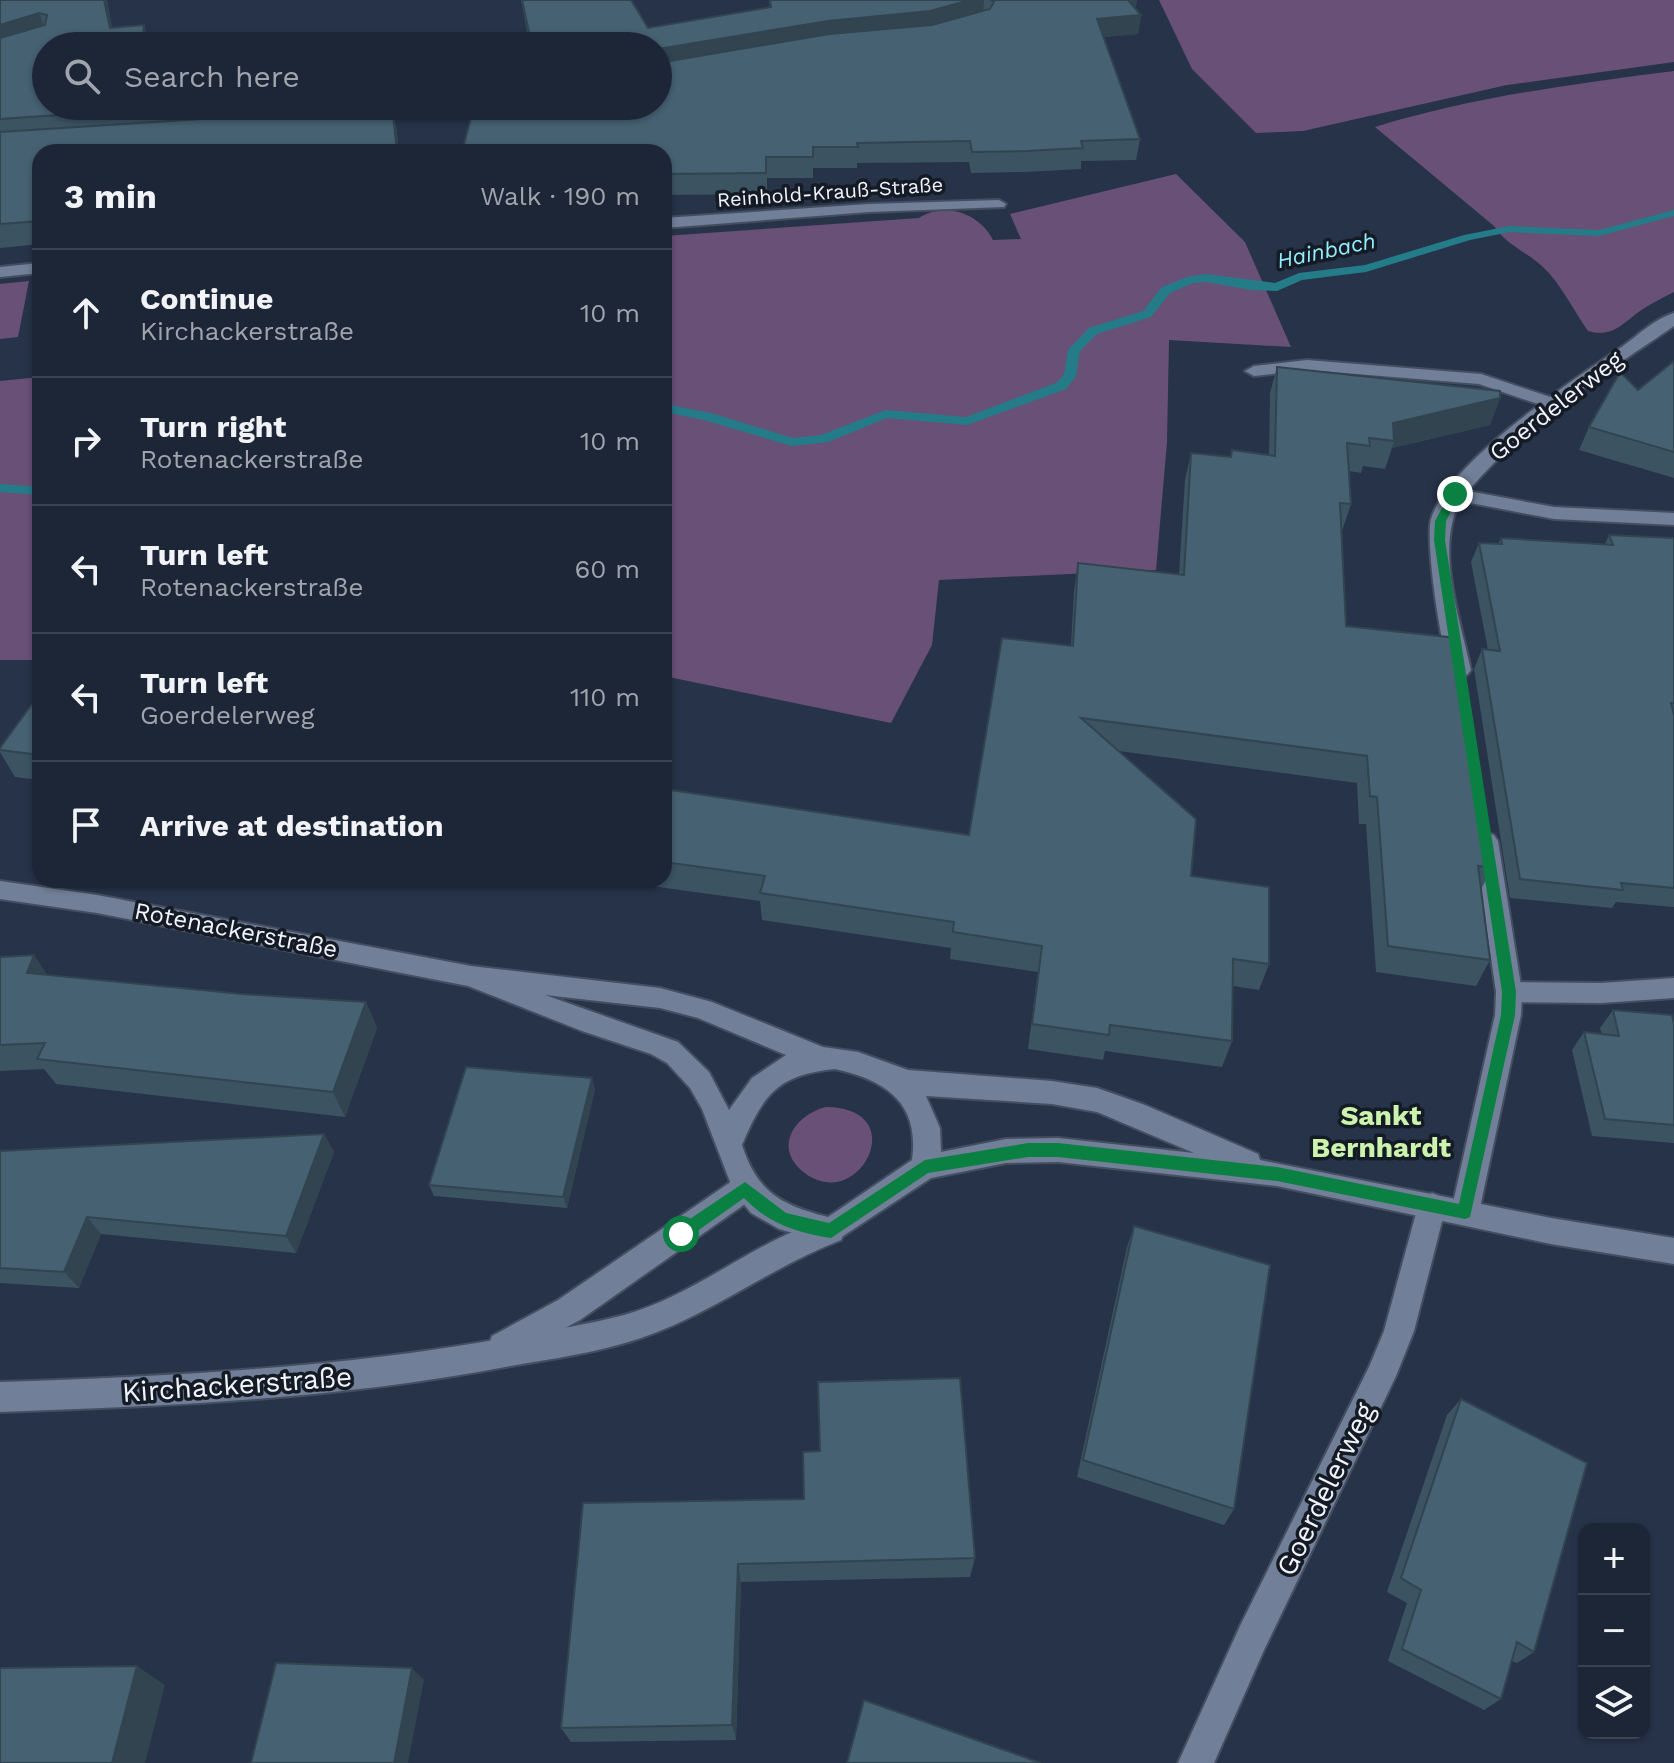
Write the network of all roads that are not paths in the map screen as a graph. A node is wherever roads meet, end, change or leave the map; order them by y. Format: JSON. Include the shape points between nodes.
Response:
{"nodes":[{"id":1,"x":999,"y":204,"type":"dead end"},
{"id":2,"x":672,"y":222,"type":"edge"},
{"id":3,"x":32,"y":269,"type":"edge"},
{"id":4,"x":0,"y":272,"type":"edge"},
{"id":5,"x":1674,"y":318,"type":"edge"},
{"id":6,"x":1254,"y":371,"type":"dead end"},
{"id":7,"x":1553,"y":404,"type":"junction"},
{"id":8,"x":1455,"y":494,"type":"junction"},
{"id":9,"x":1674,"y":519,"type":"edge"},
{"id":10,"x":1464,"y":696,"type":"edge"},
{"id":11,"x":1483,"y":818,"type":"edge"},
{"id":12,"x":0,"y":890,"type":"edge"},
{"id":13,"x":471,"y":976,"type":"junction"},
{"id":14,"x":1674,"y":988,"type":"edge"},
{"id":15,"x":1509,"y":992,"type":"junction"},
{"id":16,"x":825,"y":1060,"type":"junction"},
{"id":17,"x":892,"y":1078,"type":"junction"},
{"id":18,"x":729,"y":1142,"type":"junction"},
{"id":19,"x":925,"y":1167,"type":"junction"},
{"id":20,"x":1277,"y":1174,"type":"junction"},
{"id":21,"x":745,"y":1188,"type":"junction"},
{"id":22,"x":1432,"y":1206,"type":"junction"},
{"id":23,"x":1465,"y":1212,"type":"junction"},
{"id":24,"x":831,"y":1231,"type":"junction"},
{"id":25,"x":1674,"y":1251,"type":"edge"},
{"id":26,"x":474,"y":1360,"type":"junction"},
{"id":27,"x":0,"y":1397,"type":"edge"},
{"id":28,"x":1196,"y":1763,"type":"edge"}],
"edges":[{"from":1,"to":2,"type":"street","name":"Reinhold-Krauß-Straße"},
{"from":3,"to":4,"type":"street"},
{"from":5,"to":7,"type":"street","name":"Goerdelerweg"},
{"from":6,"to":7,"type":"street","via":[[1307,365],[1481,379]]},
{"from":7,"to":8,"type":"street","name":"Goerdelerweg","via":[[1465,479]]},
{"from":8,"to":9,"type":"street","via":[[1554,513]]},
{"from":8,"to":10,"type":"street","name":"Goerdelerweg","via":[[1441,521],[1440,540]]},
{"from":11,"to":15,"type":"street"},
{"from":12,"to":13,"type":"street","name":"Rotenackerstraße","via":[[154,914]]},
{"from":13,"to":16,"type":"street","name":"Rotenackerstraße","via":[[660,998],[703,1009]]},
{"from":13,"to":18,"type":"street","name":"Rotenackerstraße","via":[[674,1053],[701,1082]]},
{"from":14,"to":15,"type":"street"},
{"from":15,"to":23,"type":"street"},
{"from":16,"to":17,"type":"street","name":"Rotenackerstraße","via":[[857,1063]]},
{"from":16,"to":18,"type":"street","name":"Rotenackerstraße","via":[[782,1070],[762,1083],[737,1117]]},
{"from":17,"to":19,"type":"street","name":"Rotenackerstraße","via":[[911,1094],[928,1125]]},
{"from":17,"to":20,"type":"street","name":"Rotenackerstraße","via":[[1097,1100]]},
{"from":18,"to":21,"type":"street","name":"Rotenackerstraße","via":[[732,1164]]},
{"from":19,"to":20,"type":"street","name":"Rotenackerstraße","via":[[1006,1151],[1058,1150]]},
{"from":19,"to":24,"type":"street","name":"Rotenackerstraße"},
{"from":20,"to":22,"type":"street","name":"Rotenackerstraße"},
{"from":21,"to":24,"type":"street","name":"Rotenackerstraße","via":[[781,1218]]},
{"from":21,"to":26,"type":"street","name":"Kirchackerstraße","via":[[569,1310]]},
{"from":22,"to":23,"type":"street","name":"Rotenackerstraße"},
{"from":22,"to":28,"type":"street","name":"Goerdelerweg","via":[[1399,1331],[1381,1376]]},
{"from":23,"to":25,"type":"street","name":"Rotenackerstraße"},
{"from":24,"to":26,"type":"street","name":"Kirchackerstraße","via":[[811,1235],[664,1316]]},
{"from":26,"to":27,"type":"street","name":"Kirchackerstraße","via":[[288,1383]]}]}
